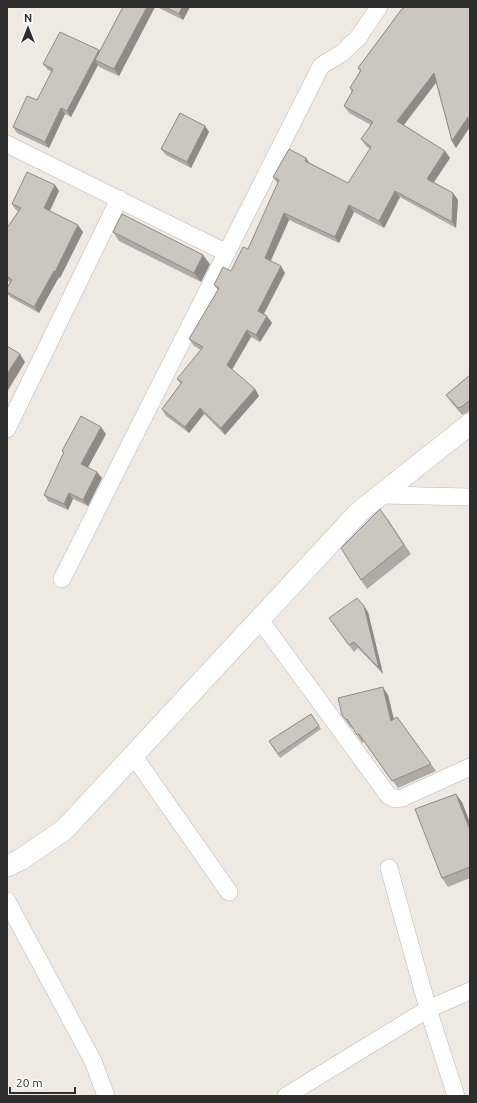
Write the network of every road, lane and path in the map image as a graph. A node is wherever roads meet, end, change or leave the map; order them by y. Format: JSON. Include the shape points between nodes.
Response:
{"nodes":[{"id":1,"x":379,"y":7,"type":"edge"},
{"id":2,"x":7,"y":144,"type":"edge"},
{"id":3,"x":119,"y":199,"type":"junction"},
{"id":4,"x":227,"y":253,"type":"junction"},
{"id":5,"x":470,"y":424,"type":"edge"},
{"id":6,"x":7,"y":429,"type":"edge"},
{"id":7,"x":381,"y":495,"type":"junction"},
{"id":8,"x":470,"y":497,"type":"edge"},
{"id":9,"x":62,"y":579,"type":"dead end"},
{"id":10,"x":260,"y":620,"type":"junction"},
{"id":11,"x":133,"y":755,"type":"junction"},
{"id":12,"x":470,"y":767,"type":"edge"},
{"id":13,"x":7,"y":866,"type":"edge"},
{"id":14,"x":389,"y":868,"type":"dead end"},
{"id":15,"x":229,"y":892,"type":"dead end"},
{"id":16,"x":7,"y":901,"type":"edge"},
{"id":17,"x":470,"y":991,"type":"edge"},
{"id":18,"x":428,"y":1009,"type":"junction"},
{"id":19,"x":288,"y":1095,"type":"edge"},
{"id":20,"x":106,"y":1096,"type":"edge"},
{"id":21,"x":456,"y":1096,"type":"edge"}],
"edges":[{"from":1,"to":4,"type":"street","via":[[358,38],[342,53],[321,66]]},
{"from":2,"to":3,"type":"street"},
{"from":3,"to":4,"type":"street"},
{"from":3,"to":6,"type":"street"},
{"from":4,"to":9,"type":"street"},
{"from":5,"to":7,"type":"street"},
{"from":7,"to":8,"type":"street"},
{"from":7,"to":10,"type":"street","via":[[359,512]]},
{"from":10,"to":11,"type":"street"},
{"from":10,"to":12,"type":"street","via":[[388,795],[395,799],[402,798]]},
{"from":11,"to":13,"type":"street","via":[[64,830]]},
{"from":11,"to":15,"type":"street"},
{"from":14,"to":18,"type":"street"},
{"from":16,"to":20,"type":"street","via":[[93,1061]]},
{"from":17,"to":18,"type":"street"},
{"from":18,"to":19,"type":"street"},
{"from":18,"to":21,"type":"street"}]}
